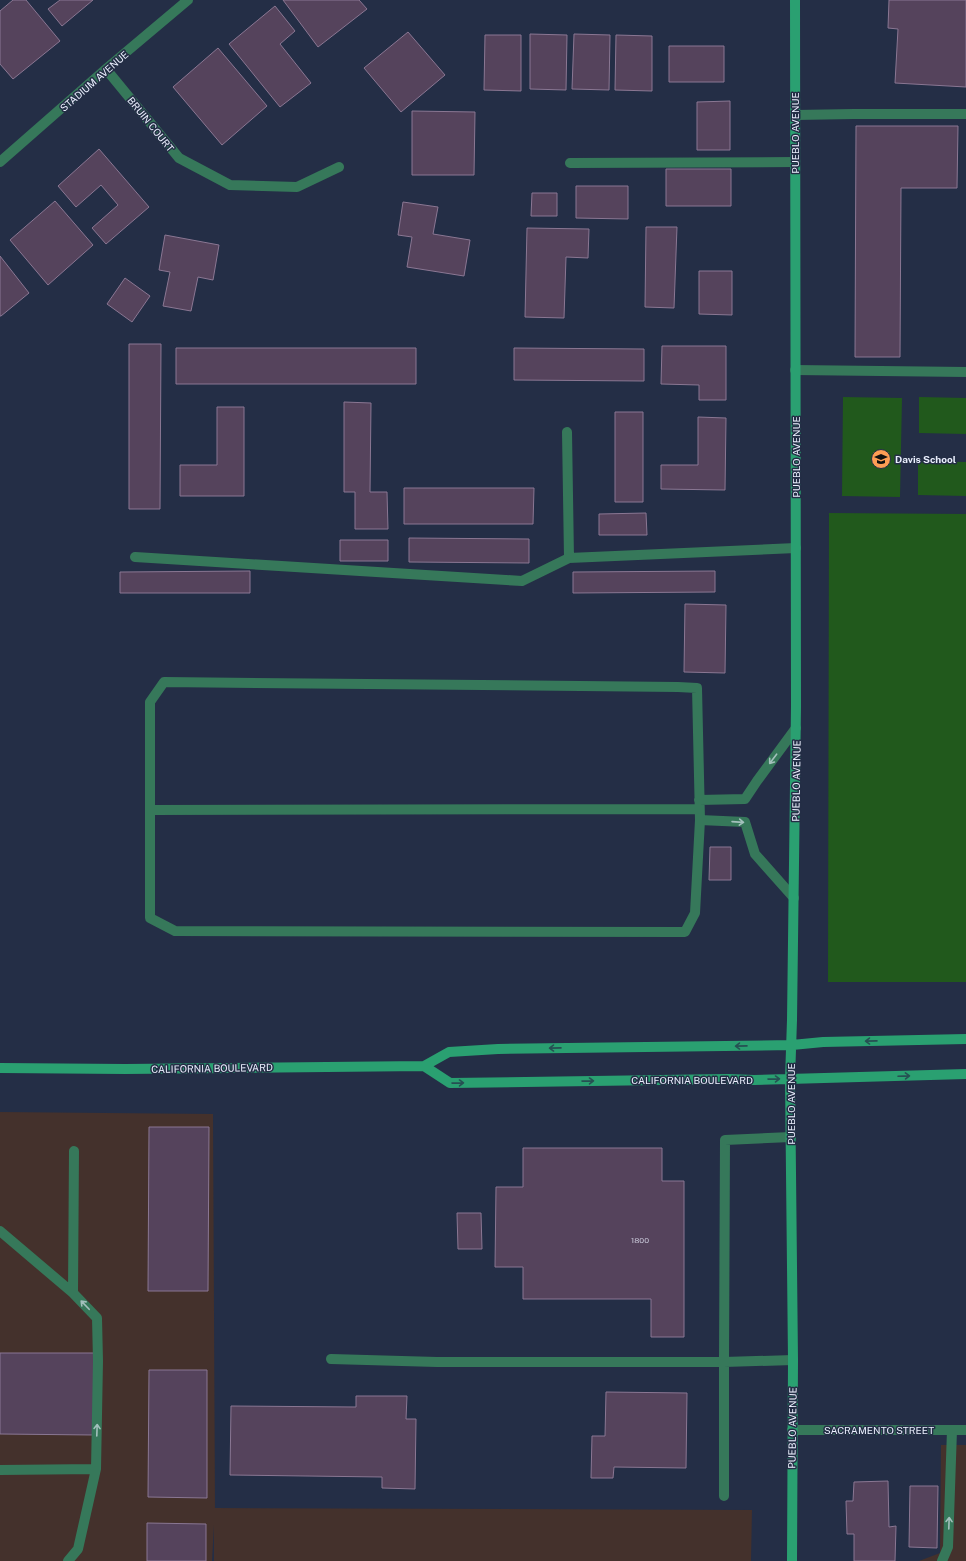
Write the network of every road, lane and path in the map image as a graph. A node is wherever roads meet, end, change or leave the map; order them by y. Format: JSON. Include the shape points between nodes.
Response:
{"nodes":[{"id":1,"x":188,"y":0,"type":"edge"},
{"id":2,"x":794,"y":0,"type":"edge"},
{"id":3,"x":106,"y":69,"type":"junction"},
{"id":4,"x":966,"y":114,"type":"edge"},
{"id":5,"x":795,"y":115,"type":"junction"},
{"id":6,"x":0,"y":162,"type":"edge"},
{"id":7,"x":795,"y":162,"type":"junction"},
{"id":8,"x":570,"y":163,"type":"dead end"},
{"id":9,"x":339,"y":167,"type":"dead end"},
{"id":10,"x":795,"y":370,"type":"junction"},
{"id":11,"x":966,"y":372,"type":"edge"},
{"id":12,"x":567,"y":432,"type":"dead end"},
{"id":13,"x":796,"y":548,"type":"junction"},
{"id":14,"x":135,"y":557,"type":"dead end"},
{"id":15,"x":569,"y":558,"type":"junction"},
{"id":16,"x":796,"y":728,"type":"junction"},
{"id":17,"x":699,"y":804,"type":"junction"},
{"id":18,"x":150,"y":810,"type":"junction"},
{"id":19,"x":700,"y":820,"type":"junction"},
{"id":20,"x":794,"y":898,"type":"junction"},
{"id":21,"x":966,"y":1039,"type":"edge"},
{"id":22,"x":792,"y":1045,"type":"junction"},
{"id":23,"x":424,"y":1066,"type":"junction"},
{"id":24,"x":0,"y":1068,"type":"edge"},
{"id":25,"x":966,"y":1074,"type":"edge"},
{"id":26,"x":790,"y":1079,"type":"junction"},
{"id":27,"x":791,"y":1137,"type":"junction"},
{"id":28,"x":74,"y":1151,"type":"dead end"},
{"id":29,"x":0,"y":1231,"type":"edge"},
{"id":30,"x":73,"y":1293,"type":"junction"},
{"id":31,"x":332,"y":1359,"type":"dead end"},
{"id":32,"x":793,"y":1360,"type":"junction"},
{"id":33,"x":724,"y":1362,"type":"junction"},
{"id":34,"x":792,"y":1430,"type":"junction"},
{"id":35,"x":952,"y":1430,"type":"junction"},
{"id":36,"x":966,"y":1430,"type":"edge"},
{"id":37,"x":96,"y":1469,"type":"junction"},
{"id":38,"x":0,"y":1470,"type":"edge"},
{"id":39,"x":724,"y":1496,"type":"dead end"},
{"id":40,"x":68,"y":1561,"type":"edge"},
{"id":41,"x":792,"y":1561,"type":"edge"},
{"id":42,"x":942,"y":1561,"type":"edge"}],
"edges":[{"from":1,"to":3,"type":"street","name":"STADIUM AVENUE"},
{"from":2,"to":5,"type":"street","name":"PUEBLO AVENUE"},
{"from":3,"to":6,"type":"street","name":"STADIUM AVENUE"},
{"from":3,"to":9,"type":"street","name":"BRUIN COURT","via":[[179,158],[230,185],[297,187]]},
{"from":4,"to":5,"type":"street"},
{"from":5,"to":7,"type":"street","name":"PUEBLO AVENUE"},
{"from":7,"to":8,"type":"street"},
{"from":7,"to":10,"type":"street","name":"PUEBLO AVENUE"},
{"from":10,"to":11,"type":"street"},
{"from":10,"to":13,"type":"street","name":"PUEBLO AVENUE"},
{"from":12,"to":15,"type":"street"},
{"from":13,"to":15,"type":"street"},
{"from":13,"to":16,"type":"street","name":"PUEBLO AVENUE"},
{"from":14,"to":15,"type":"street","via":[[522,581]]},
{"from":16,"to":17,"type":"street","one_way":true,"via":[[745,799]]},
{"from":16,"to":20,"type":"street","name":"PUEBLO AVENUE"},
{"from":17,"to":18,"type":"street"},
{"from":17,"to":18,"type":"street","via":[[697,688],[164,682],[150,702]]},
{"from":17,"to":19,"type":"street"},
{"from":18,"to":19,"type":"street","via":[[150,918],[175,931],[685,932],[695,913]]},
{"from":19,"to":20,"type":"street","one_way":true,"via":[[745,822],[755,854]]},
{"from":20,"to":22,"type":"street","name":"PUEBLO AVENUE"},
{"from":21,"to":22,"type":"street","name":"CALIFORNIA BOULEVARD","one_way":true},
{"from":22,"to":23,"type":"street","name":"CALIFORNIA BOULEVARD","one_way":true,"via":[[498,1049],[449,1052]]},
{"from":22,"to":26,"type":"street","name":"PUEBLO AVENUE"},
{"from":23,"to":24,"type":"street","name":"CALIFORNIA BOULEVARD"},
{"from":23,"to":26,"type":"street","name":"CALIFORNIA BOULEVARD","one_way":true,"via":[[450,1083]]},
{"from":26,"to":25,"type":"street","name":"CALIFORNIA BOULEVARD","one_way":true},
{"from":26,"to":27,"type":"street","name":"PUEBLO AVENUE"},
{"from":27,"to":32,"type":"street","name":"PUEBLO AVENUE"},
{"from":27,"to":33,"type":"street","via":[[725,1140]]},
{"from":28,"to":30,"type":"street"},
{"from":29,"to":30,"type":"street"},
{"from":37,"to":30,"type":"street","one_way":true,"via":[[97,1318]]},
{"from":31,"to":33,"type":"street","via":[[437,1362]]},
{"from":32,"to":33,"type":"street"},
{"from":32,"to":34,"type":"street","name":"PUEBLO AVENUE"},
{"from":33,"to":39,"type":"street"},
{"from":34,"to":35,"type":"street","name":"SACRAMENTO STREET"},
{"from":34,"to":41,"type":"street","name":"PUEBLO AVENUE"},
{"from":35,"to":36,"type":"street","name":"SACRAMENTO STREET"},
{"from":42,"to":35,"type":"street","one_way":true,"via":[[948,1547]]},
{"from":37,"to":38,"type":"street"},
{"from":37,"to":40,"type":"street","via":[[78,1550]]}]}
